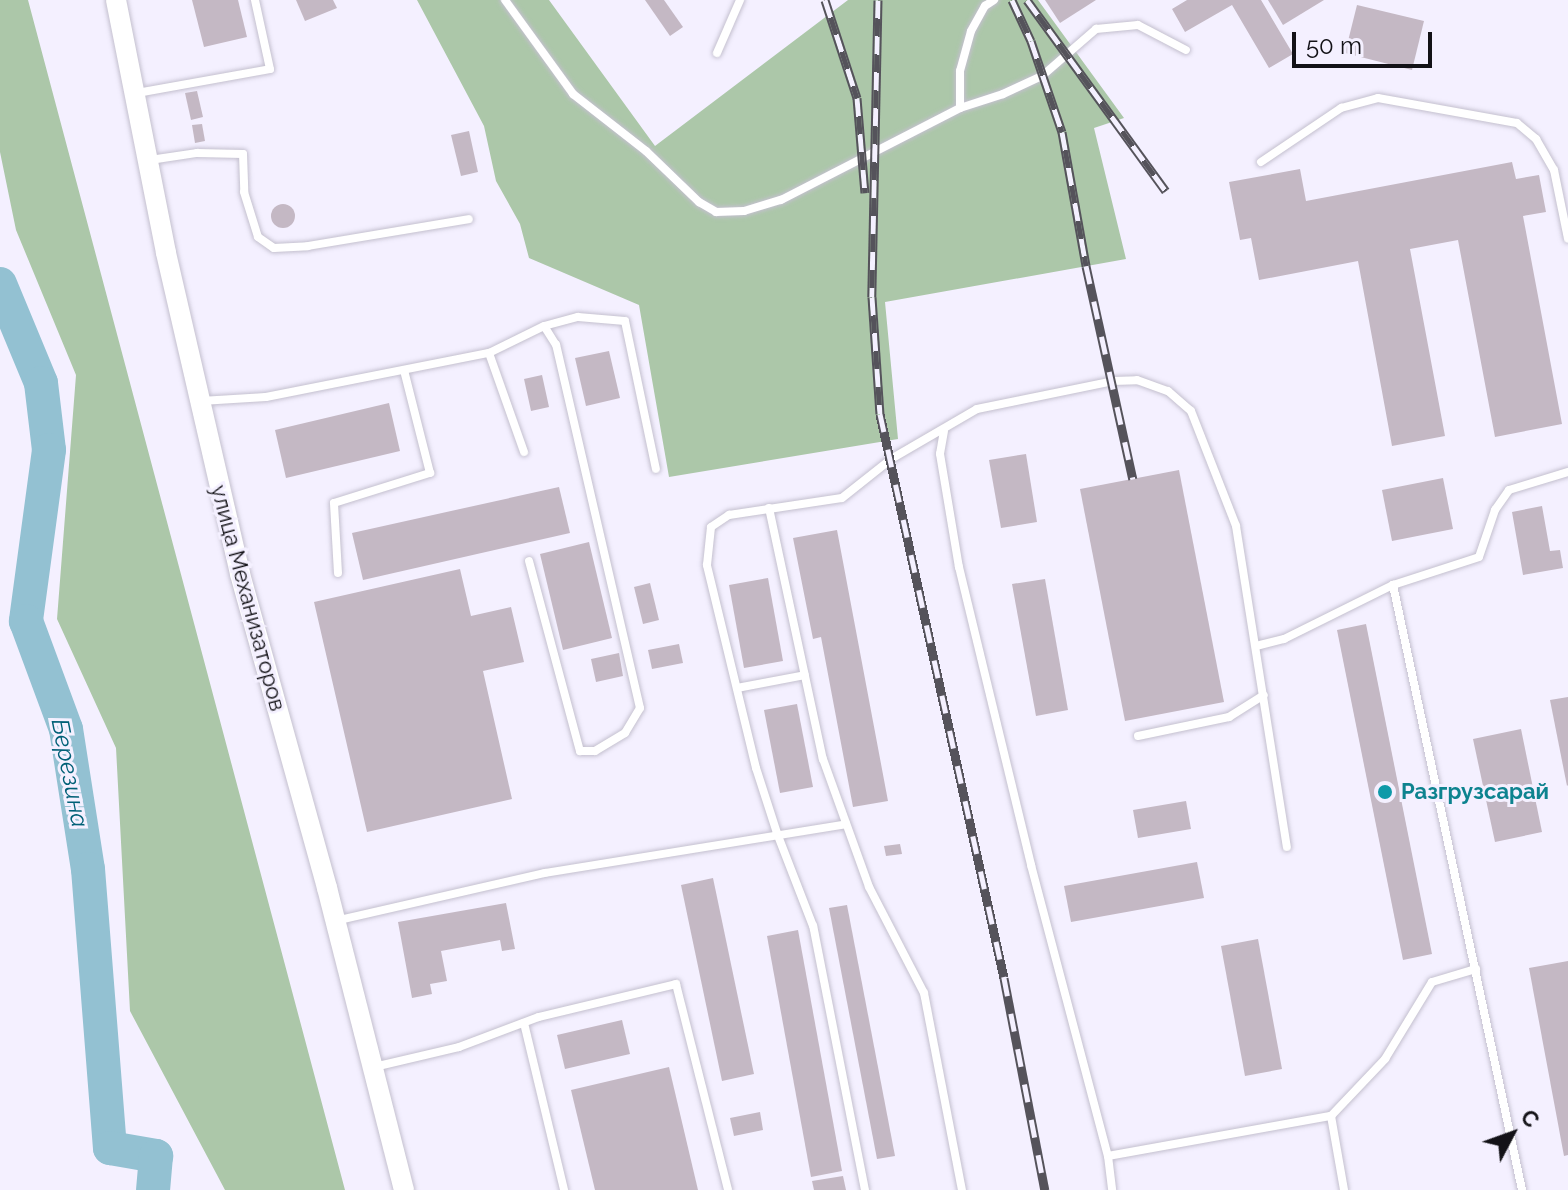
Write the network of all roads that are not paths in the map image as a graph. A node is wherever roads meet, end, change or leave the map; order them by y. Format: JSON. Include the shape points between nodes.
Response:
{"nodes":[{"id":1,"x":116,"y":0,"type":"edge"},
{"id":2,"x":255,"y":0,"type":"edge"},
{"id":3,"x":505,"y":0,"type":"edge"},
{"id":4,"x":740,"y":0,"type":"edge"},
{"id":5,"x":994,"y":0,"type":"edge"},
{"id":6,"x":1186,"y":50,"type":"dead end"},
{"id":7,"x":717,"y":53,"type":"dead end"},
{"id":8,"x":136,"y":93,"type":"junction"},
{"id":9,"x":960,"y":108,"type":"junction"},
{"id":10,"x":150,"y":160,"type":"junction"},
{"id":11,"x":1261,"y":162,"type":"dead end"},
{"id":12,"x":469,"y":219,"type":"dead end"},
{"id":13,"x":1568,"y":239,"type":"edge"},
{"id":14,"x":544,"y":326,"type":"junction"},
{"id":15,"x":489,"y":353,"type":"junction"},
{"id":16,"x":404,"y":370,"type":"junction"},
{"id":17,"x":200,"y":401,"type":"junction"},
{"id":18,"x":944,"y":431,"type":"junction"},
{"id":19,"x":524,"y":452,"type":"dead end"},
{"id":20,"x":656,"y":469,"type":"dead end"},
{"id":21,"x":1568,"y":472,"type":"edge"},
{"id":22,"x":769,"y":508,"type":"junction"},
{"id":23,"x":529,"y":561,"type":"dead end"},
{"id":24,"x":338,"y":573,"type":"dead end"},
{"id":25,"x":1393,"y":585,"type":"junction"},
{"id":26,"x":1256,"y":646,"type":"junction"},
{"id":27,"x":805,"y":675,"type":"junction"},
{"id":28,"x":737,"y":688,"type":"junction"},
{"id":29,"x":1264,"y":695,"type":"junction"},
{"id":30,"x":1138,"y":736,"type":"dead end"},
{"id":31,"x":846,"y":824,"type":"junction"},
{"id":32,"x":777,"y":833,"type":"junction"},
{"id":33,"x":1287,"y":847,"type":"dead end"},
{"id":34,"x":334,"y":921,"type":"junction"},
{"id":35,"x":1476,"y":969,"type":"junction"},
{"id":36,"x":524,"y":1023,"type":"junction"},
{"id":37,"x":373,"y":1067,"type":"junction"},
{"id":38,"x":1331,"y":1116,"type":"junction"},
{"id":39,"x":1108,"y":1156,"type":"junction"},
{"id":40,"x":404,"y":1190,"type":"edge"},
{"id":41,"x":564,"y":1190,"type":"edge"},
{"id":42,"x":728,"y":1190,"type":"edge"},
{"id":43,"x":865,"y":1190,"type":"edge"},
{"id":44,"x":962,"y":1190,"type":"edge"},
{"id":45,"x":1112,"y":1190,"type":"edge"},
{"id":46,"x":1344,"y":1190,"type":"edge"},
{"id":47,"x":1522,"y":1190,"type":"edge"}],
"edges":[{"from":1,"to":8,"type":"street","name":"улица Механизаторов"},
{"from":2,"to":8,"type":"lane","via":[[270,69]]},
{"from":3,"to":9,"type":"lane","via":[[573,94],[716,212],[744,211],[781,200]]},
{"from":4,"to":7,"type":"lane"},
{"from":5,"to":9,"type":"lane","via":[[971,31],[960,71]]},
{"from":6,"to":9,"type":"lane","via":[[1138,25],[1096,29],[1042,76]]},
{"from":8,"to":10,"type":"street","name":"улица Механизаторов"},
{"from":10,"to":12,"type":"lane","via":[[243,154],[244,192],[258,237],[274,248]]},
{"from":10,"to":17,"type":"street","name":"улица Механизаторов"},
{"from":11,"to":13,"type":"lane","via":[[1341,108],[1378,98],[1517,123],[1536,139],[1554,170]]},
{"from":14,"to":15,"type":"lane"},
{"from":14,"to":20,"type":"lane","via":[[578,317],[625,321]]},
{"from":14,"to":23,"type":"lane","via":[[556,345],[640,708],[625,733],[595,751],[580,751]]},
{"from":15,"to":16,"type":"lane"},
{"from":15,"to":19,"type":"lane"},
{"from":16,"to":17,"type":"lane","via":[[266,397]]},
{"from":16,"to":24,"type":"lane","via":[[430,473],[334,503]]},
{"from":17,"to":34,"type":"street","name":"улица Механизаторов","via":[[240,574]]},
{"from":18,"to":22,"type":"lane","via":[[891,459],[842,498]]},
{"from":18,"to":26,"type":"lane","via":[[977,409],[1113,381],[1137,380],[1168,391],[1191,411],[1236,526]]},
{"from":18,"to":39,"type":"lane","via":[[940,454],[959,567]]},
{"from":21,"to":25,"type":"lane","via":[[1509,490],[1495,510],[1479,557]]},
{"from":22,"to":27,"type":"lane"},
{"from":22,"to":28,"type":"lane","via":[[729,515],[711,527],[707,565]]},
{"from":25,"to":26,"type":"lane","via":[[1284,639]]},
{"from":25,"to":35,"type":"lane"},
{"from":26,"to":29,"type":"lane"},
{"from":27,"to":28,"type":"lane"},
{"from":27,"to":31,"type":"lane","via":[[823,759]]},
{"from":28,"to":32,"type":"lane"},
{"from":29,"to":30,"type":"lane","via":[[1229,717]]},
{"from":29,"to":33,"type":"lane"},
{"from":31,"to":32,"type":"lane"},
{"from":31,"to":44,"type":"lane","via":[[869,887],[924,993]]},
{"from":32,"to":34,"type":"lane","via":[[545,873]]},
{"from":32,"to":43,"type":"lane","via":[[813,926]]},
{"from":34,"to":37,"type":"street","name":"улица Механизаторов"},
{"from":35,"to":38,"type":"lane","via":[[1432,982],[1385,1059]]},
{"from":35,"to":47,"type":"lane"},
{"from":36,"to":37,"type":"lane","via":[[459,1047]]},
{"from":36,"to":41,"type":"lane"},
{"from":36,"to":42,"type":"lane","via":[[676,984]]},
{"from":37,"to":40,"type":"street","name":"улица Механизаторов"},
{"from":38,"to":39,"type":"lane"},
{"from":38,"to":46,"type":"lane"},
{"from":39,"to":45,"type":"lane"}]}
